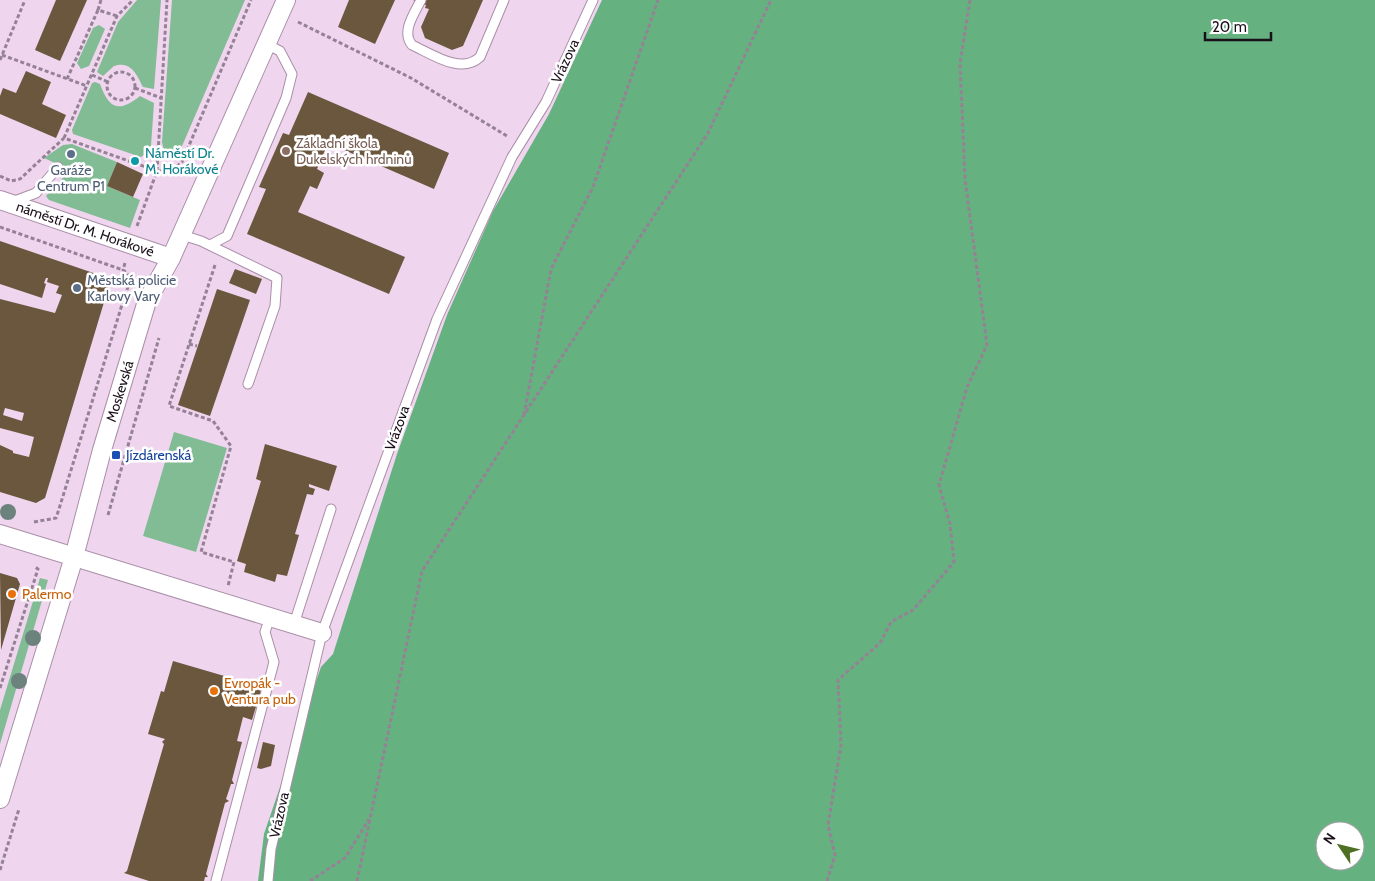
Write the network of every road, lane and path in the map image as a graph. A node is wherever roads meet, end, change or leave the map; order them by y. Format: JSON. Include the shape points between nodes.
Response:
{"nodes":[{"id":1,"x":25,"y":0,"type":"edge"},
{"id":2,"x":101,"y":0,"type":"edge"},
{"id":3,"x":133,"y":0,"type":"edge"},
{"id":4,"x":167,"y":0,"type":"edge"},
{"id":5,"x":251,"y":0,"type":"edge"},
{"id":6,"x":286,"y":0,"type":"edge"},
{"id":7,"x":420,"y":0,"type":"edge"},
{"id":8,"x":504,"y":0,"type":"edge"},
{"id":9,"x":593,"y":0,"type":"edge"},
{"id":10,"x":658,"y":0,"type":"edge"},
{"id":11,"x":771,"y":0,"type":"edge"},
{"id":12,"x":970,"y":0,"type":"edge"},
{"id":13,"x":98,"y":10,"type":"junction"},
{"id":14,"x":117,"y":16,"type":"junction"},
{"id":15,"x":293,"y":19,"type":"dead end"},
{"id":16,"x":266,"y":44,"type":"junction"},
{"id":17,"x":2,"y":54,"type":"junction"},
{"id":18,"x":0,"y":60,"type":"edge"},
{"id":19,"x":92,"y":75,"type":"junction"},
{"id":20,"x":67,"y":79,"type":"junction"},
{"id":21,"x":108,"y":82,"type":"junction"},
{"id":22,"x":86,"y":86,"type":"junction"},
{"id":23,"x":135,"y":88,"type":"junction"},
{"id":24,"x":161,"y":98,"type":"junction"},
{"id":25,"x":64,"y":138,"type":"junction"},
{"id":26,"x":520,"y":144,"type":"junction"},
{"id":27,"x":58,"y":167,"type":"dead end"},
{"id":28,"x":157,"y":171,"type":"junction"},
{"id":29,"x":0,"y":176,"type":"edge"},
{"id":30,"x":5,"y":202,"type":"edge"},
{"id":31,"x":0,"y":227,"type":"edge"},
{"id":32,"x":182,"y":234,"type":"junction"},
{"id":33,"x":210,"y":245,"type":"junction"},
{"id":34,"x":130,"y":246,"type":"junction"},
{"id":35,"x":220,"y":250,"type":"junction"},
{"id":36,"x":171,"y":258,"type":"junction"},
{"id":37,"x":123,"y":270,"type":"dead end"},
{"id":38,"x":125,"y":294,"type":"dead end"},
{"id":39,"x":159,"y":336,"type":"dead end"},
{"id":40,"x":189,"y":344,"type":"junction"},
{"id":41,"x":197,"y":346,"type":"dead end"},
{"id":42,"x":248,"y":384,"type":"dead end"},
{"id":43,"x":523,"y":418,"type":"junction"},
{"id":44,"x":330,"y":509,"type":"dead end"},
{"id":45,"x":106,"y":522,"type":"dead end"},
{"id":46,"x":32,"y":523,"type":"dead end"},
{"id":47,"x":0,"y":534,"type":"edge"},
{"id":48,"x":74,"y":558,"type":"junction"},
{"id":49,"x":32,"y":564,"type":"dead end"},
{"id":50,"x":218,"y":586,"type":"dead end"},
{"id":51,"x":270,"y":617,"type":"junction"},
{"id":52,"x":294,"y":624,"type":"junction"},
{"id":53,"x":322,"y":633,"type":"junction"},
{"id":54,"x":0,"y":688,"type":"edge"},
{"id":55,"x":0,"y":799,"type":"edge"},
{"id":56,"x":371,"y":816,"type":"junction"},
{"id":57,"x":216,"y":881,"type":"edge"},
{"id":58,"x":268,"y":881,"type":"edge"},
{"id":59,"x":310,"y":881,"type":"edge"},
{"id":60,"x":357,"y":881,"type":"edge"},
{"id":61,"x":827,"y":881,"type":"edge"}],
"edges":[{"from":1,"to":17,"type":"path"},
{"from":2,"to":13,"type":"path"},
{"from":3,"to":14,"type":"path"},
{"from":4,"to":24,"type":"path"},
{"from":5,"to":28,"type":"path","via":[[182,162],[171,171]]},
{"from":6,"to":16,"type":"street","name":"Moskevská"},
{"from":7,"to":8,"type":"lane","via":[[406,32],[407,40],[464,66],[480,57]]},
{"from":9,"to":26,"type":"lane","name":"Vrázova","via":[[546,102]]},
{"from":10,"to":43,"type":"path","via":[[593,187],[551,269]]},
{"from":11,"to":43,"type":"path","via":[[708,133]]},
{"from":12,"to":61,"type":"path","via":[[960,63],[965,170],[987,345],[967,387],[939,485],[950,524],[954,562],[913,610],[891,622],[880,643],[838,680],[841,745],[828,825],[836,855]]},
{"from":13,"to":14,"type":"path"},
{"from":13,"to":20,"type":"path"},
{"from":14,"to":19,"type":"path"},
{"from":15,"to":26,"type":"path","via":[[411,78]]},
{"from":16,"to":32,"type":"street","name":"Moskevská"},
{"from":16,"to":33,"type":"lane","via":[[280,51],[292,74],[286,98],[227,236]]},
{"from":17,"to":18,"type":"path"},
{"from":17,"to":20,"type":"path"},
{"from":19,"to":21,"type":"path"},
{"from":19,"to":22,"type":"path"},
{"from":20,"to":22,"type":"path"},
{"from":21,"to":23,"type":"path","via":[[118,73],[127,74],[134,80]]},
{"from":21,"to":23,"type":"path","via":[[110,95],[118,100],[127,99]]},
{"from":22,"to":25,"type":"path"},
{"from":23,"to":24,"type":"path"},
{"from":24,"to":28,"type":"path"},
{"from":25,"to":28,"type":"path"},
{"from":25,"to":29,"type":"path","via":[[20,179]]},
{"from":26,"to":53,"type":"lane","name":"Vrázova","via":[[437,319]]},
{"from":27,"to":30,"type":"lane","via":[[36,193]]},
{"from":28,"to":34,"type":"path"},
{"from":30,"to":34,"type":"street","name":"náměstí Dr. M. Horákové"},
{"from":31,"to":37,"type":"path"},
{"from":32,"to":33,"type":"lane"},
{"from":32,"to":36,"type":"street","name":"Moskevská"},
{"from":33,"to":35,"type":"lane"},
{"from":34,"to":36,"type":"street","name":"náměstí Dr. M. Horákové"},
{"from":35,"to":40,"type":"path"},
{"from":35,"to":42,"type":"lane","via":[[278,278],[275,306]]},
{"from":36,"to":48,"type":"street","name":"Moskevská","via":[[147,301],[102,450]]},
{"from":38,"to":46,"type":"path","via":[[60,509],[56,518]]},
{"from":39,"to":45,"type":"path"},
{"from":40,"to":41,"type":"path"},
{"from":40,"to":50,"type":"path","via":[[168,406],[213,421],[231,446],[201,552],[234,562],[228,588]]},
{"from":43,"to":56,"type":"path","via":[[422,571]]},
{"from":44,"to":52,"type":"lane"},
{"from":47,"to":48,"type":"street"},
{"from":48,"to":51,"type":"street"},
{"from":48,"to":55,"type":"street","name":"Moskevská"},
{"from":49,"to":54,"type":"path","via":[[38,569]]},
{"from":51,"to":52,"type":"street"},
{"from":51,"to":57,"type":"lane","via":[[265,632],[274,662]]},
{"from":52,"to":53,"type":"street"},
{"from":53,"to":58,"type":"lane","name":"Vrázova","via":[[271,849]]},
{"from":56,"to":59,"type":"path","via":[[346,858]]},
{"from":56,"to":60,"type":"path"}]}
